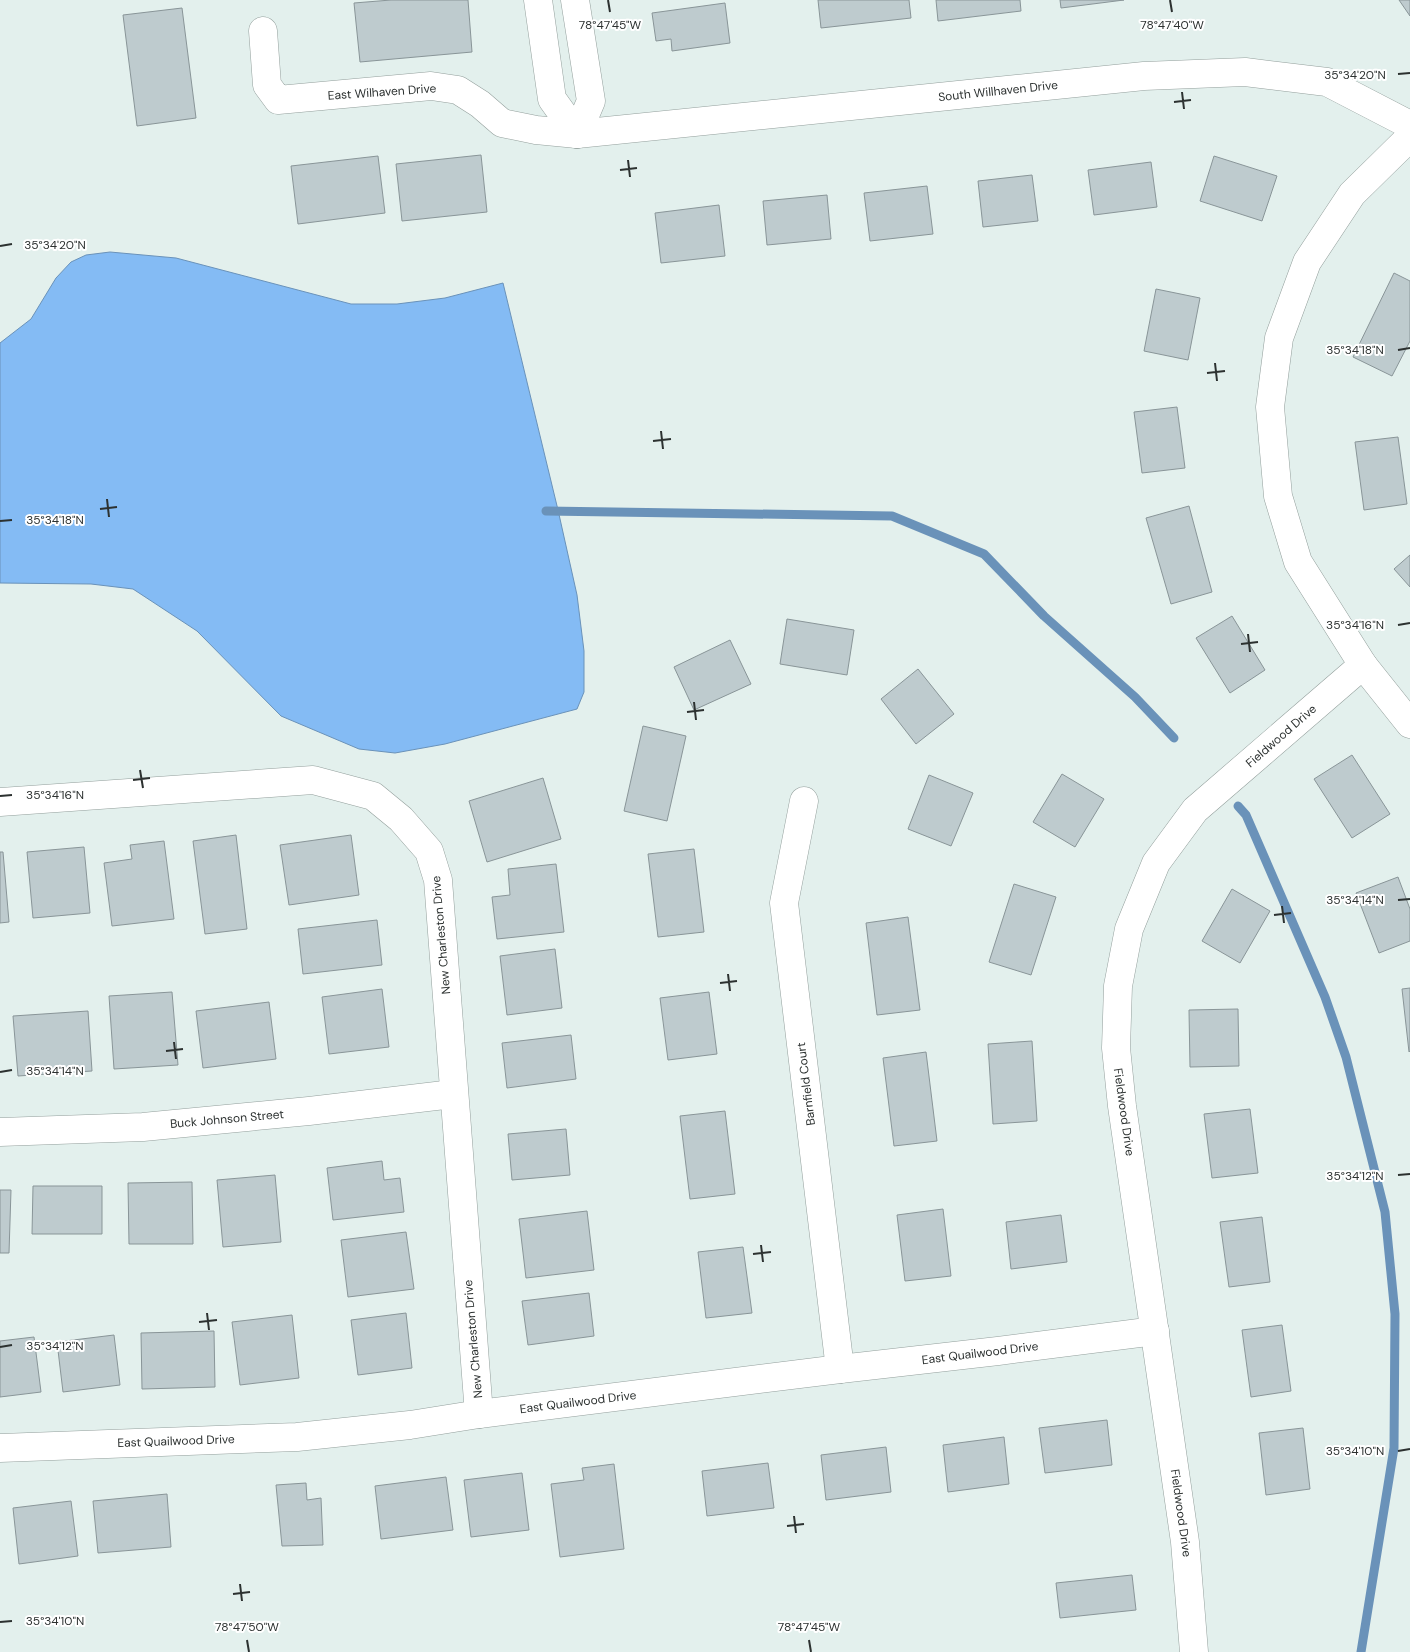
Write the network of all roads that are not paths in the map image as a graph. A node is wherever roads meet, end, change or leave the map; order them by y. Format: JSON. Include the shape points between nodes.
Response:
{"nodes":[{"id":1,"x":538,"y":0,"type":"edge"},
{"id":2,"x":575,"y":0,"type":"edge"},
{"id":3,"x":263,"y":31,"type":"dead end"},
{"id":4,"x":1410,"y":125,"type":"edge"},
{"id":5,"x":577,"y":134,"type":"junction"},
{"id":6,"x":1410,"y":137,"type":"edge"},
{"id":7,"x":1364,"y":665,"type":"junction"},
{"id":8,"x":1410,"y":724,"type":"edge"},
{"id":9,"x":804,"y":801,"type":"dead end"},
{"id":10,"x":0,"y":802,"type":"edge"},
{"id":11,"x":454,"y":1094,"type":"junction"},
{"id":12,"x":0,"y":1132,"type":"edge"},
{"id":13,"x":1155,"y":1330,"type":"junction"},
{"id":14,"x":840,"y":1369,"type":"junction"},
{"id":15,"x":479,"y":1414,"type":"junction"},
{"id":16,"x":0,"y":1448,"type":"edge"},
{"id":17,"x":1194,"y":1652,"type":"edge"}],
"edges":[{"from":1,"to":5,"type":"street","via":[[552,99]]},
{"from":2,"to":5,"type":"street","via":[[591,101]]},
{"from":3,"to":5,"type":"street","name":"East Wilhaven Drive","via":[[266,86],[278,100],[430,86],[458,90],[502,123]]},
{"from":4,"to":5,"type":"street","name":"South Willhaven Drive","via":[[1327,82],[1244,72],[1144,76]]},
{"from":6,"to":7,"type":"street","via":[[1352,194],[1307,262],[1279,338],[1270,407],[1278,496],[1298,562]]},
{"from":7,"to":8,"type":"street"},
{"from":7,"to":13,"type":"street","name":"Fieldwood Drive","via":[[1195,810],[1156,863],[1129,929],[1118,986],[1116,1048]]},
{"from":9,"to":14,"type":"street","name":"Barnfield Court","via":[[784,904]]},
{"from":10,"to":11,"type":"street","name":"New Charleston Drive","via":[[313,780],[373,796],[401,819],[429,851],[438,880]]},
{"from":11,"to":12,"type":"street","name":"Buck Johnson Street","via":[[143,1127]]},
{"from":11,"to":15,"type":"street","name":"New Charleston Drive"},
{"from":13,"to":14,"type":"street","name":"East Quailwood Drive"},
{"from":13,"to":17,"type":"street","name":"Fieldwood Drive","via":[[1185,1542]]},
{"from":14,"to":15,"type":"street","name":"East Quailwood Drive"},
{"from":15,"to":16,"type":"street","name":"East Quailwood Drive","via":[[297,1437]]}]}
